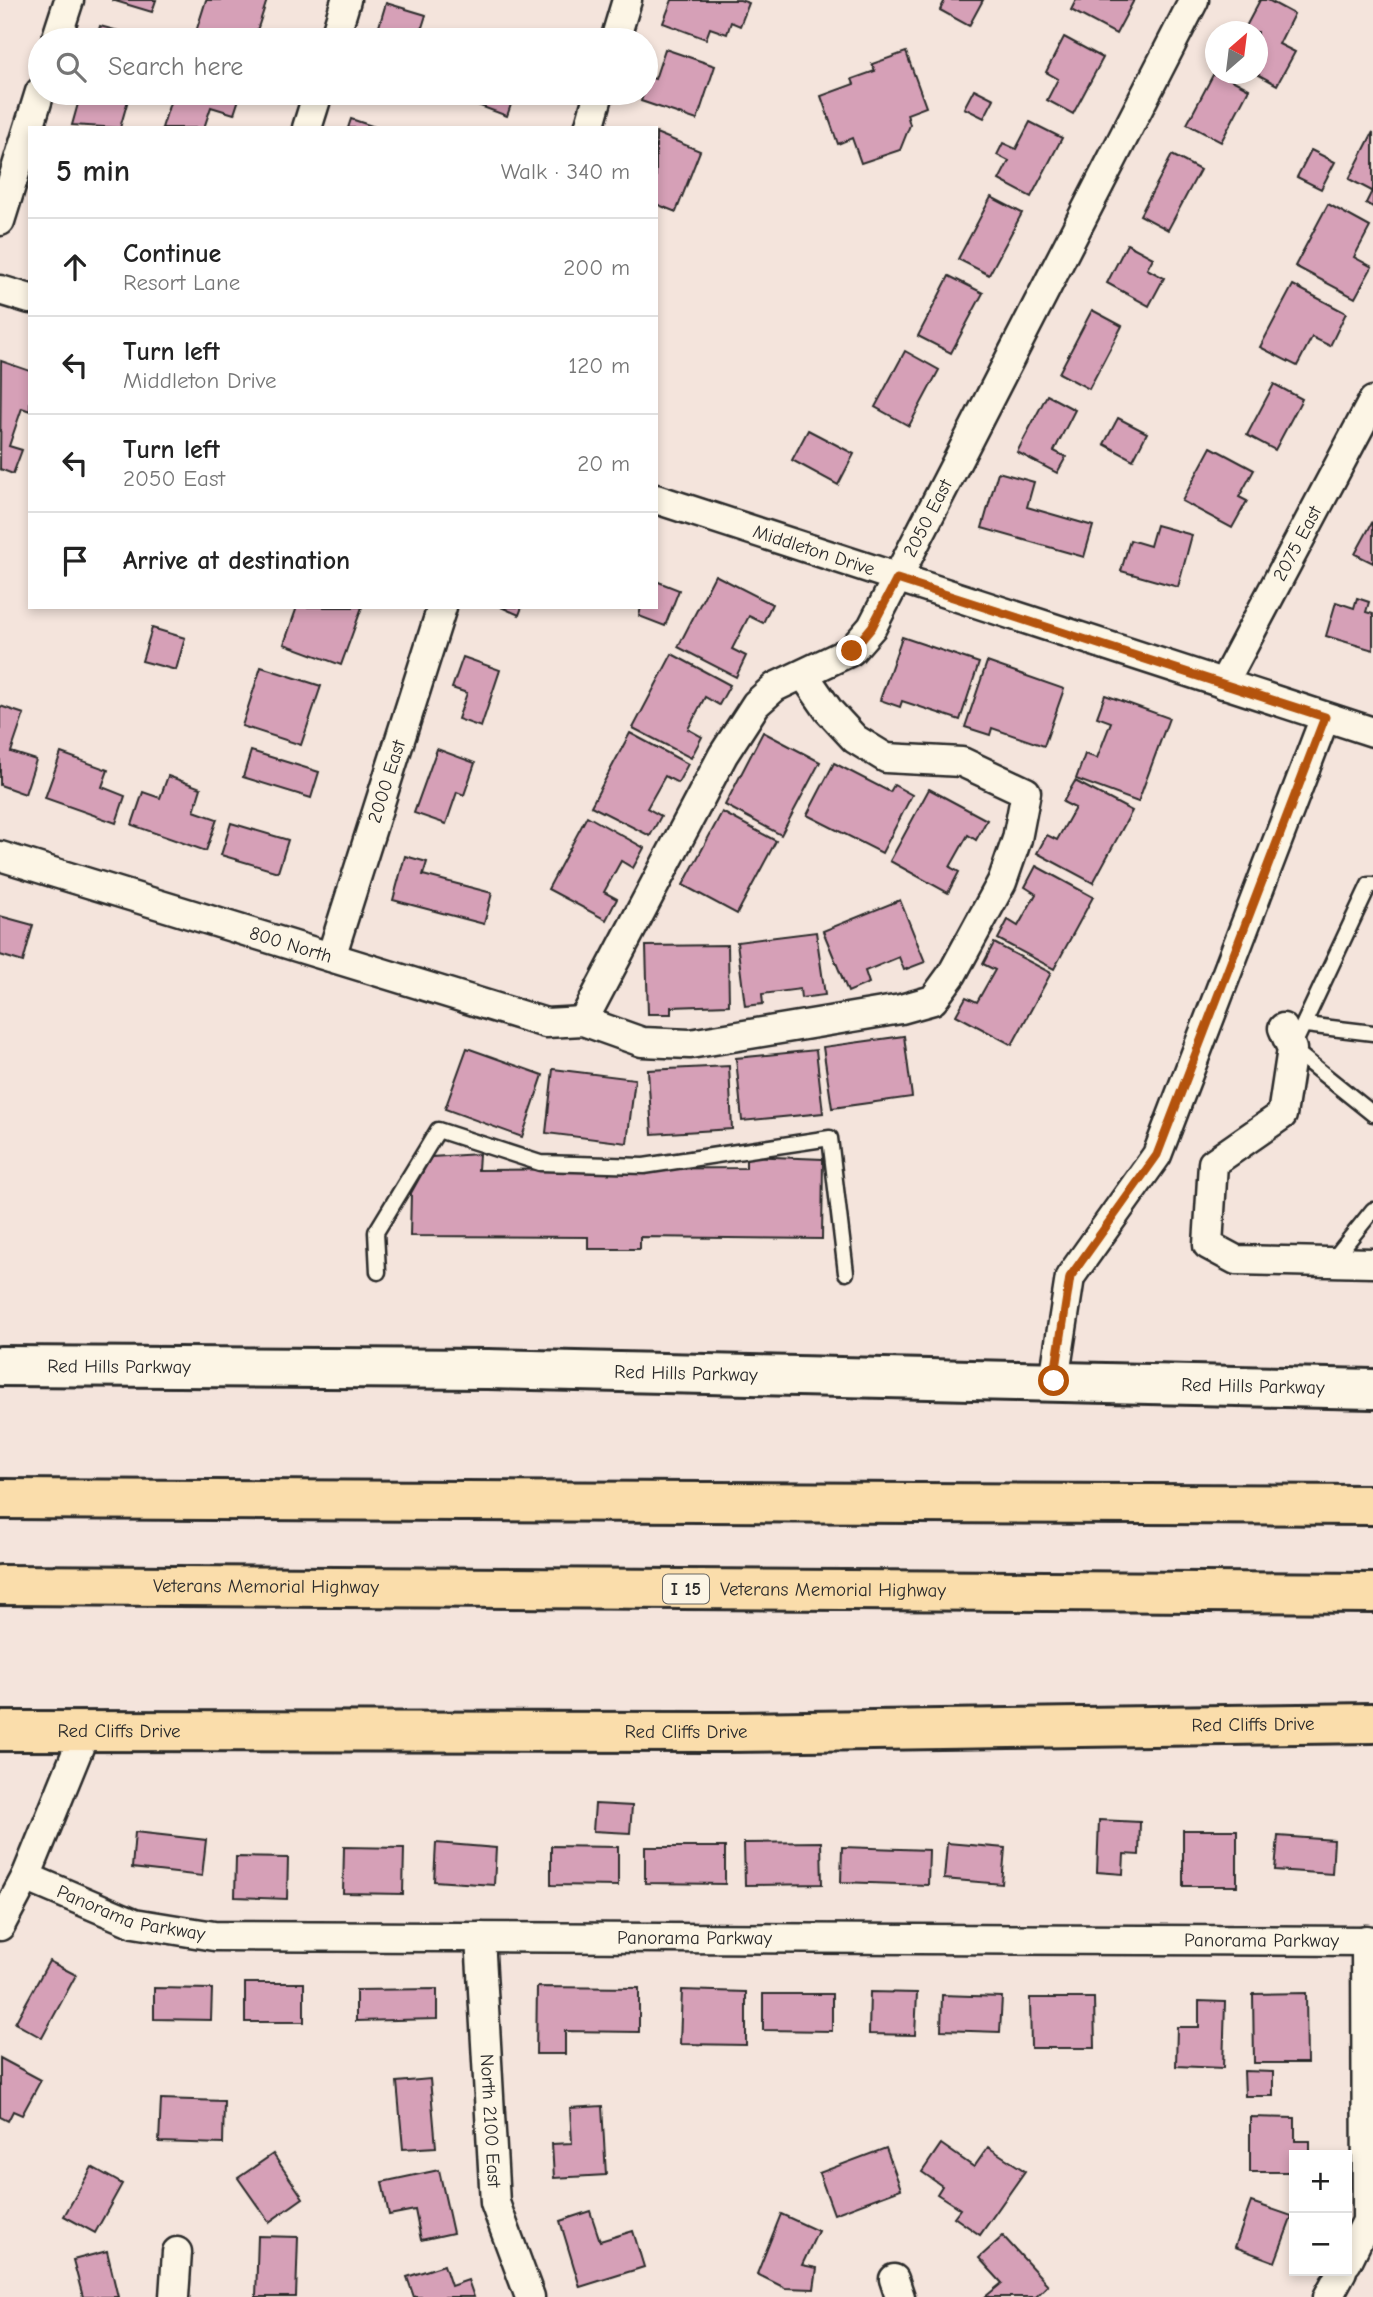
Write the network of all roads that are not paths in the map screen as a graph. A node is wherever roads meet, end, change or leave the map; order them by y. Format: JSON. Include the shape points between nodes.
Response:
{"nodes":[{"id":1,"x":69,"y":0,"type":"edge"},
{"id":2,"x":346,"y":0,"type":"edge"},
{"id":3,"x":627,"y":0,"type":"edge"},
{"id":4,"x":1194,"y":0,"type":"edge"},
{"id":5,"x":60,"y":28,"type":"edge"},
{"id":6,"x":338,"y":28,"type":"edge"},
{"id":7,"x":619,"y":28,"type":"edge"},
{"id":8,"x":36,"y":105,"type":"edge"},
{"id":9,"x":314,"y":105,"type":"edge"},
{"id":10,"x":596,"y":105,"type":"edge"},
{"id":11,"x":29,"y":126,"type":"edge"},
{"id":12,"x":308,"y":126,"type":"edge"},
{"id":13,"x":590,"y":126,"type":"edge"},
{"id":14,"x":28,"y":130,"type":"edge"},
{"id":15,"x":0,"y":220,"type":"edge"},
{"id":16,"x":0,"y":290,"type":"edge"},
{"id":17,"x":28,"y":298,"type":"edge"},
{"id":18,"x":1373,"y":401,"type":"edge"},
{"id":19,"x":658,"y":500,"type":"edge"},
{"id":20,"x":897,"y":579,"type":"junction"},
{"id":21,"x":441,"y":609,"type":"edge"},
{"id":22,"x":804,"y":675,"type":"junction"},
{"id":23,"x":1223,"y":684,"type":"junction"},
{"id":24,"x":1325,"y":717,"type":"junction"},
{"id":25,"x":1373,"y":732,"type":"edge"},
{"id":26,"x":0,"y":856,"type":"edge"},
{"id":27,"x":1373,"y":884,"type":"edge"},
{"id":28,"x":331,"y":957,"type":"junction"},
{"id":29,"x":583,"y":1021,"type":"junction"},
{"id":30,"x":1373,"y":1033,"type":"edge"},
{"id":31,"x":1294,"y":1034,"type":"junction"},
{"id":32,"x":1373,"y":1114,"type":"edge"},
{"id":33,"x":1373,"y":1210,"type":"edge"},
{"id":34,"x":1331,"y":1262,"type":"junction"},
{"id":35,"x":1373,"y":1263,"type":"edge"},
{"id":36,"x":378,"y":1272,"type":"dead end"},
{"id":37,"x":846,"y":1273,"type":"dead end"},
{"id":38,"x":0,"y":1366,"type":"edge"},
{"id":39,"x":1054,"y":1381,"type":"junction"},
{"id":40,"x":1373,"y":1389,"type":"edge"},
{"id":41,"x":0,"y":1499,"type":"edge"},
{"id":42,"x":1373,"y":1504,"type":"edge"},
{"id":43,"x":0,"y":1585,"type":"edge"},
{"id":44,"x":1373,"y":1592,"type":"edge"},
{"id":45,"x":1373,"y":1723,"type":"edge"},
{"id":46,"x":86,"y":1730,"type":"junction"},
{"id":47,"x":0,"y":1731,"type":"edge"},
{"id":48,"x":26,"y":1877,"type":"junction"},
{"id":49,"x":0,"y":1926,"type":"edge"},
{"id":50,"x":480,"y":1937,"type":"junction"},
{"id":51,"x":1370,"y":1940,"type":"edge"},
{"id":52,"x":177,"y":2252,"type":"dead end"},
{"id":53,"x":1352,"y":2252,"type":"edge"},
{"id":54,"x":1339,"y":2276,"type":"edge"},
{"id":55,"x":174,"y":2297,"type":"edge"},
{"id":56,"x":530,"y":2297,"type":"edge"},
{"id":57,"x":1328,"y":2297,"type":"edge"}],
"edges":[{"from":1,"to":5,"type":"street"},
{"from":2,"to":6,"type":"street"},
{"from":3,"to":7,"type":"street"},
{"from":4,"to":20,"type":"street","name":"2050 East"},
{"from":8,"to":11,"type":"street"},
{"from":9,"to":12,"type":"street"},
{"from":10,"to":13,"type":"street"},
{"from":14,"to":15,"type":"street"},
{"from":16,"to":17,"type":"street"},
{"from":18,"to":23,"type":"street","name":"2075 East"},
{"from":19,"to":20,"type":"street","name":"Middleton Drive"},
{"from":20,"to":22,"type":"street","name":"2050 East","via":[[872,627],[852,651]]},
{"from":20,"to":23,"type":"street","name":"Middleton Drive"},
{"from":21,"to":28,"type":"street","name":"2000 East"},
{"from":22,"to":29,"type":"street","name":"2050 East","via":[[775,687],[756,704],[723,755]]},
{"from":22,"to":29,"type":"street","via":[[829,712],[855,739],[886,758],[962,762],[1026,792],[1002,882],[952,974],[933,1000],[901,1009],[690,1044],[642,1042]]},
{"from":23,"to":24,"type":"street","name":"Middleton Drive"},
{"from":24,"to":25,"type":"street","name":"Middleton Drive"},
{"from":24,"to":39,"type":"street","via":[[1157,1155],[1070,1277]]},
{"from":26,"to":28,"type":"street","name":"800 North"},
{"from":27,"to":31,"type":"lane"},
{"from":28,"to":29,"type":"street","name":"800 North","via":[[546,1023]]},
{"from":30,"to":31,"type":"lane"},
{"from":31,"to":32,"type":"lane"},
{"from":31,"to":34,"type":"street","via":[[1282,1115],[1213,1163],[1208,1245],[1236,1260]]},
{"from":33,"to":34,"type":"lane"},
{"from":34,"to":35,"type":"street"},
{"from":36,"to":37,"type":"lane","via":[[376,1231],[438,1130],[540,1163],[644,1166],[830,1138]]},
{"from":38,"to":39,"type":"main road","name":"Red Hills Parkway","via":[[419,1368]]},
{"from":39,"to":40,"type":"main road","name":"Red Hills Parkway"},
{"from":41,"to":42,"type":"main road"},
{"from":43,"to":44,"type":"main road","name":"Veterans Memorial Highway","number":"I 15"},
{"from":45,"to":46,"type":"main road","name":"Red Cliffs Drive","via":[[728,1732]]},
{"from":46,"to":47,"type":"main road","name":"Red Cliffs Drive"},
{"from":46,"to":48,"type":"street"},
{"from":48,"to":49,"type":"street"},
{"from":48,"to":50,"type":"street","name":"Panorama Parkway","via":[[134,1923],[214,1936]]},
{"from":50,"to":51,"type":"street","name":"Panorama Parkway"},
{"from":50,"to":56,"type":"street","name":"North 2100 East","via":[[495,2203]]},
{"from":51,"to":53,"type":"street","via":[[1367,2221]]},
{"from":52,"to":55,"type":"street"},
{"from":54,"to":57,"type":"street"}]}
